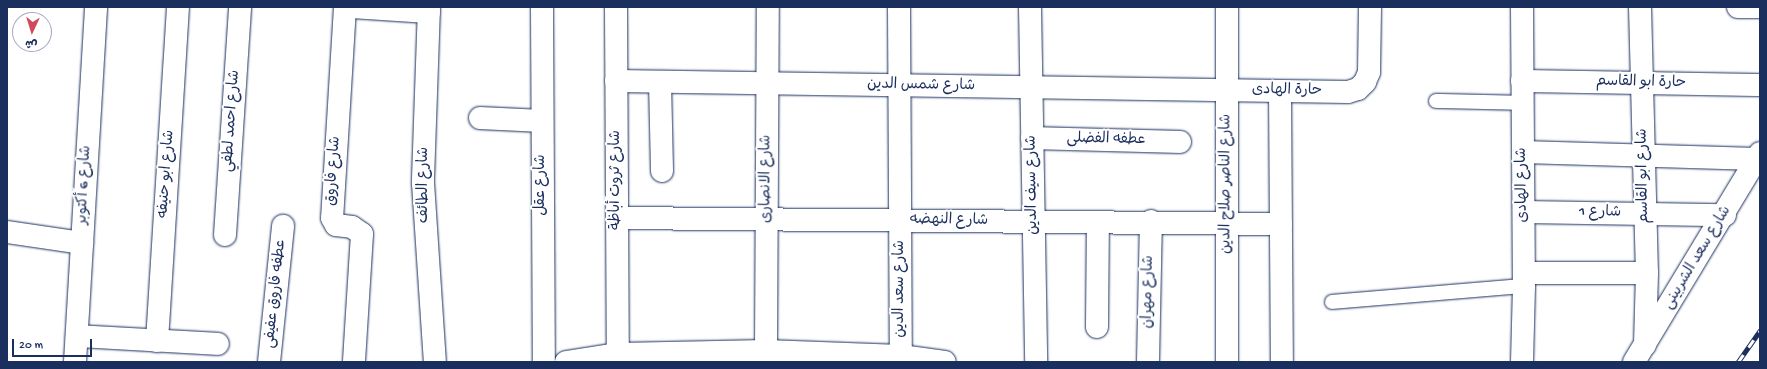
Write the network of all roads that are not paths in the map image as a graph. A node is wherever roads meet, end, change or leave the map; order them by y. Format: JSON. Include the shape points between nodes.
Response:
{"nodes":[{"id":1,"x":96,"y":7,"type":"edge"},
{"id":2,"x":178,"y":7,"type":"edge"},
{"id":3,"x":240,"y":7,"type":"edge"},
{"id":4,"x":345,"y":7,"type":"edge"},
{"id":5,"x":351,"y":7,"type":"edge"},
{"id":6,"x":542,"y":7,"type":"edge"},
{"id":7,"x":616,"y":7,"type":"edge"},
{"id":8,"x":768,"y":7,"type":"edge"},
{"id":9,"x":899,"y":7,"type":"edge"},
{"id":10,"x":1030,"y":7,"type":"edge"},
{"id":11,"x":1227,"y":7,"type":"edge"},
{"id":12,"x":1370,"y":7,"type":"edge"},
{"id":13,"x":1522,"y":7,"type":"edge"},
{"id":14,"x":1640,"y":7,"type":"edge"},
{"id":15,"x":1738,"y":7,"type":"edge"},
{"id":16,"x":1760,"y":7,"type":"edge"},
{"id":17,"x":429,"y":10,"type":"edge"},
{"id":18,"x":616,"y":81,"type":"junction"},
{"id":19,"x":1522,"y":81,"type":"junction"},
{"id":20,"x":660,"y":82,"type":"junction"},
{"id":21,"x":768,"y":83,"type":"junction"},
{"id":22,"x":1642,"y":83,"type":"junction"},
{"id":23,"x":899,"y":85,"type":"junction"},
{"id":24,"x":1760,"y":85,"type":"edge"},
{"id":25,"x":1032,"y":88,"type":"junction"},
{"id":26,"x":1227,"y":90,"type":"junction"},
{"id":27,"x":1280,"y":91,"type":"junction"},
{"id":28,"x":1436,"y":101,"type":"dead end"},
{"id":29,"x":1522,"y":103,"type":"junction"},
{"id":30,"x":480,"y":118,"type":"dead end"},
{"id":31,"x":542,"y":120,"type":"junction"},
{"id":32,"x":1032,"y":138,"type":"junction"},
{"id":33,"x":1180,"y":142,"type":"dead end"},
{"id":34,"x":1523,"y":152,"type":"junction"},
{"id":35,"x":1644,"y":156,"type":"junction"},
{"id":36,"x":1758,"y":156,"type":"edge"},
{"id":37,"x":662,"y":171,"type":"dead end"},
{"id":38,"x":1524,"y":212,"type":"junction"},
{"id":39,"x":1645,"y":214,"type":"junction"},
{"id":40,"x":1725,"y":215,"type":"junction"},
{"id":41,"x":617,"y":218,"type":"junction"},
{"id":42,"x":767,"y":219,"type":"junction"},
{"id":43,"x":900,"y":220,"type":"junction"},
{"id":44,"x":1151,"y":221,"type":"junction"},
{"id":45,"x":1034,"y":222,"type":"junction"},
{"id":46,"x":1098,"y":222,"type":"junction"},
{"id":47,"x":1227,"y":223,"type":"junction"},
{"id":48,"x":1281,"y":224,"type":"junction"},
{"id":49,"x":283,"y":226,"type":"dead end"},
{"id":50,"x":7,"y":232,"type":"edge"},
{"id":51,"x":225,"y":235,"type":"dead end"},
{"id":52,"x":82,"y":243,"type":"junction"},
{"id":53,"x":1647,"y":274,"type":"junction"},
{"id":54,"x":1524,"y":280,"type":"junction"},
{"id":55,"x":1332,"y":302,"type":"dead end"},
{"id":56,"x":1097,"y":327,"type":"dead end"},
{"id":57,"x":77,"y":336,"type":"junction"},
{"id":58,"x":157,"y":341,"type":"junction"},
{"id":59,"x":218,"y":344,"type":"dead end"},
{"id":60,"x":766,"y":351,"type":"junction"},
{"id":61,"x":618,"y":354,"type":"junction"},
{"id":62,"x":1640,"y":354,"type":"edge"},
{"id":63,"x":901,"y":356,"type":"junction"},
{"id":64,"x":75,"y":362,"type":"edge"},
{"id":65,"x":269,"y":362,"type":"edge"},
{"id":66,"x":354,"y":362,"type":"edge"},
{"id":67,"x":435,"y":362,"type":"edge"},
{"id":68,"x":544,"y":362,"type":"edge"},
{"id":69,"x":566,"y":362,"type":"edge"},
{"id":70,"x":945,"y":362,"type":"edge"},
{"id":71,"x":1036,"y":362,"type":"edge"},
{"id":72,"x":1148,"y":362,"type":"edge"},
{"id":73,"x":1227,"y":362,"type":"edge"},
{"id":74,"x":1282,"y":362,"type":"edge"},
{"id":75,"x":1522,"y":362,"type":"edge"}],
"edges":[{"from":1,"to":52,"type":"street","name":"شارع 6 أكتوبر"},
{"from":2,"to":58,"type":"street","name":"شارع ابو حنيفه"},
{"from":3,"to":51,"type":"street","name":"شارع احمد لطفي"},
{"from":4,"to":66,"type":"street","name":"شارع فاروق","via":[[332,218],[336,225],[352,228],[362,234]]},
{"from":5,"to":17,"type":"street"},
{"from":6,"to":31,"type":"street","name":"شارع عقل"},
{"from":7,"to":18,"type":"street","name":"شارع ثروت أباظة"},
{"from":8,"to":21,"type":"street","name":"شارع الانصارى"},
{"from":9,"to":23,"type":"street","name":"شارع سعد الدين"},
{"from":10,"to":25,"type":"street","name":"شارع سيف الدين"},
{"from":11,"to":26,"type":"street","name":"شارع الناصر صلاح الدين"},
{"from":12,"to":27,"type":"street","name":"حارة الهادى","via":[[1369,72],[1365,82],[1358,89],[1348,92]]},
{"from":13,"to":19,"type":"street","name":"شارع الهادى"},
{"from":14,"to":22,"type":"street","name":"شارع ابو القاسم"},
{"from":15,"to":16,"type":"street"},
{"from":17,"to":67,"type":"street","name":"شارع الطائف","via":[[423,183]]},
{"from":18,"to":20,"type":"street","name":"شارع شمس الدين"},
{"from":18,"to":41,"type":"street","name":"شارع ثروت أباظة"},
{"from":19,"to":22,"type":"street","name":"حارة ابو القاسم"},
{"from":19,"to":29,"type":"street","name":"شارع الهادى"},
{"from":20,"to":21,"type":"street","name":"شارع شمس الدين"},
{"from":20,"to":37,"type":"street"},
{"from":21,"to":23,"type":"street","name":"شارع شمس الدين"},
{"from":21,"to":42,"type":"street","name":"شارع الانصارى"},
{"from":22,"to":24,"type":"street","name":"حارة ابو القاسم"},
{"from":22,"to":35,"type":"street","name":"شارع ابو القاسم"},
{"from":23,"to":25,"type":"street","name":"شارع شمس الدين"},
{"from":23,"to":43,"type":"street","name":"شارع سعد الدين"},
{"from":25,"to":26,"type":"street","name":"شارع شمس الدين"},
{"from":25,"to":32,"type":"street","name":"شارع سيف الدين"},
{"from":26,"to":27,"type":"street","name":"حارة الهادى"},
{"from":26,"to":47,"type":"street","name":"شارع الناصر صلاح الدين"},
{"from":27,"to":48,"type":"street"},
{"from":28,"to":29,"type":"lane"},
{"from":29,"to":34,"type":"street","name":"شارع الهادى"},
{"from":30,"to":31,"type":"street"},
{"from":31,"to":68,"type":"street","name":"شارع عقل"},
{"from":32,"to":33,"type":"street","name":"عطفه الفضلى"},
{"from":32,"to":45,"type":"street","name":"شارع سيف الدين"},
{"from":34,"to":35,"type":"street"},
{"from":34,"to":38,"type":"street","name":"شارع الهادى"},
{"from":35,"to":36,"type":"street"},
{"from":35,"to":39,"type":"street","name":"شارع ابو القاسم"},
{"from":36,"to":40,"type":"street","name":"شارع سعد الشربينى"},
{"from":38,"to":39,"type":"street","name":"شارع 1"},
{"from":38,"to":54,"type":"street","name":"شارع الهادى"},
{"from":39,"to":40,"type":"street","name":"شارع 1"},
{"from":39,"to":53,"type":"street","name":"شارع ابو القاسم"},
{"from":40,"to":62,"type":"street","name":"شارع سعد الشربينى"},
{"from":41,"to":42,"type":"street","name":"شارع النهضه"},
{"from":41,"to":61,"type":"street","name":"شارع ثروت أباظة"},
{"from":42,"to":43,"type":"street","name":"شارع النهضه"},
{"from":42,"to":60,"type":"street","name":"شارع الانصارى"},
{"from":43,"to":45,"type":"street","name":"شارع النهضه"},
{"from":43,"to":63,"type":"street","name":"شارع سعد الدين"},
{"from":44,"to":46,"type":"street","name":"شارع النهضه"},
{"from":44,"to":47,"type":"street","name":"شارع النهضه"},
{"from":44,"to":72,"type":"street","name":"شارع مهران"},
{"from":45,"to":46,"type":"street","name":"شارع النهضه"},
{"from":45,"to":71,"type":"street","name":"شارع سيف الدين"},
{"from":46,"to":56,"type":"street"},
{"from":47,"to":48,"type":"street","name":"شارع النهضه"},
{"from":47,"to":73,"type":"street","name":"شارع الناصر صلاح الدين"},
{"from":48,"to":74,"type":"street"},
{"from":49,"to":65,"type":"street","name":"عطفه فاروق عفيفى"},
{"from":50,"to":52,"type":"street"},
{"from":52,"to":57,"type":"street","name":"شارع 6 أكتوبر"},
{"from":53,"to":54,"type":"street"},
{"from":53,"to":62,"type":"street","name":"شارع ابو القاسم"},
{"from":54,"to":55,"type":"lane"},
{"from":54,"to":75,"type":"street","name":"شارع الهادى"},
{"from":57,"to":58,"type":"street"},
{"from":57,"to":64,"type":"street","name":"شارع 6 أكتوبر"},
{"from":58,"to":59,"type":"street"},
{"from":60,"to":61,"type":"street"},
{"from":60,"to":63,"type":"street"},
{"from":61,"to":69,"type":"street"},
{"from":63,"to":70,"type":"street"}]}
